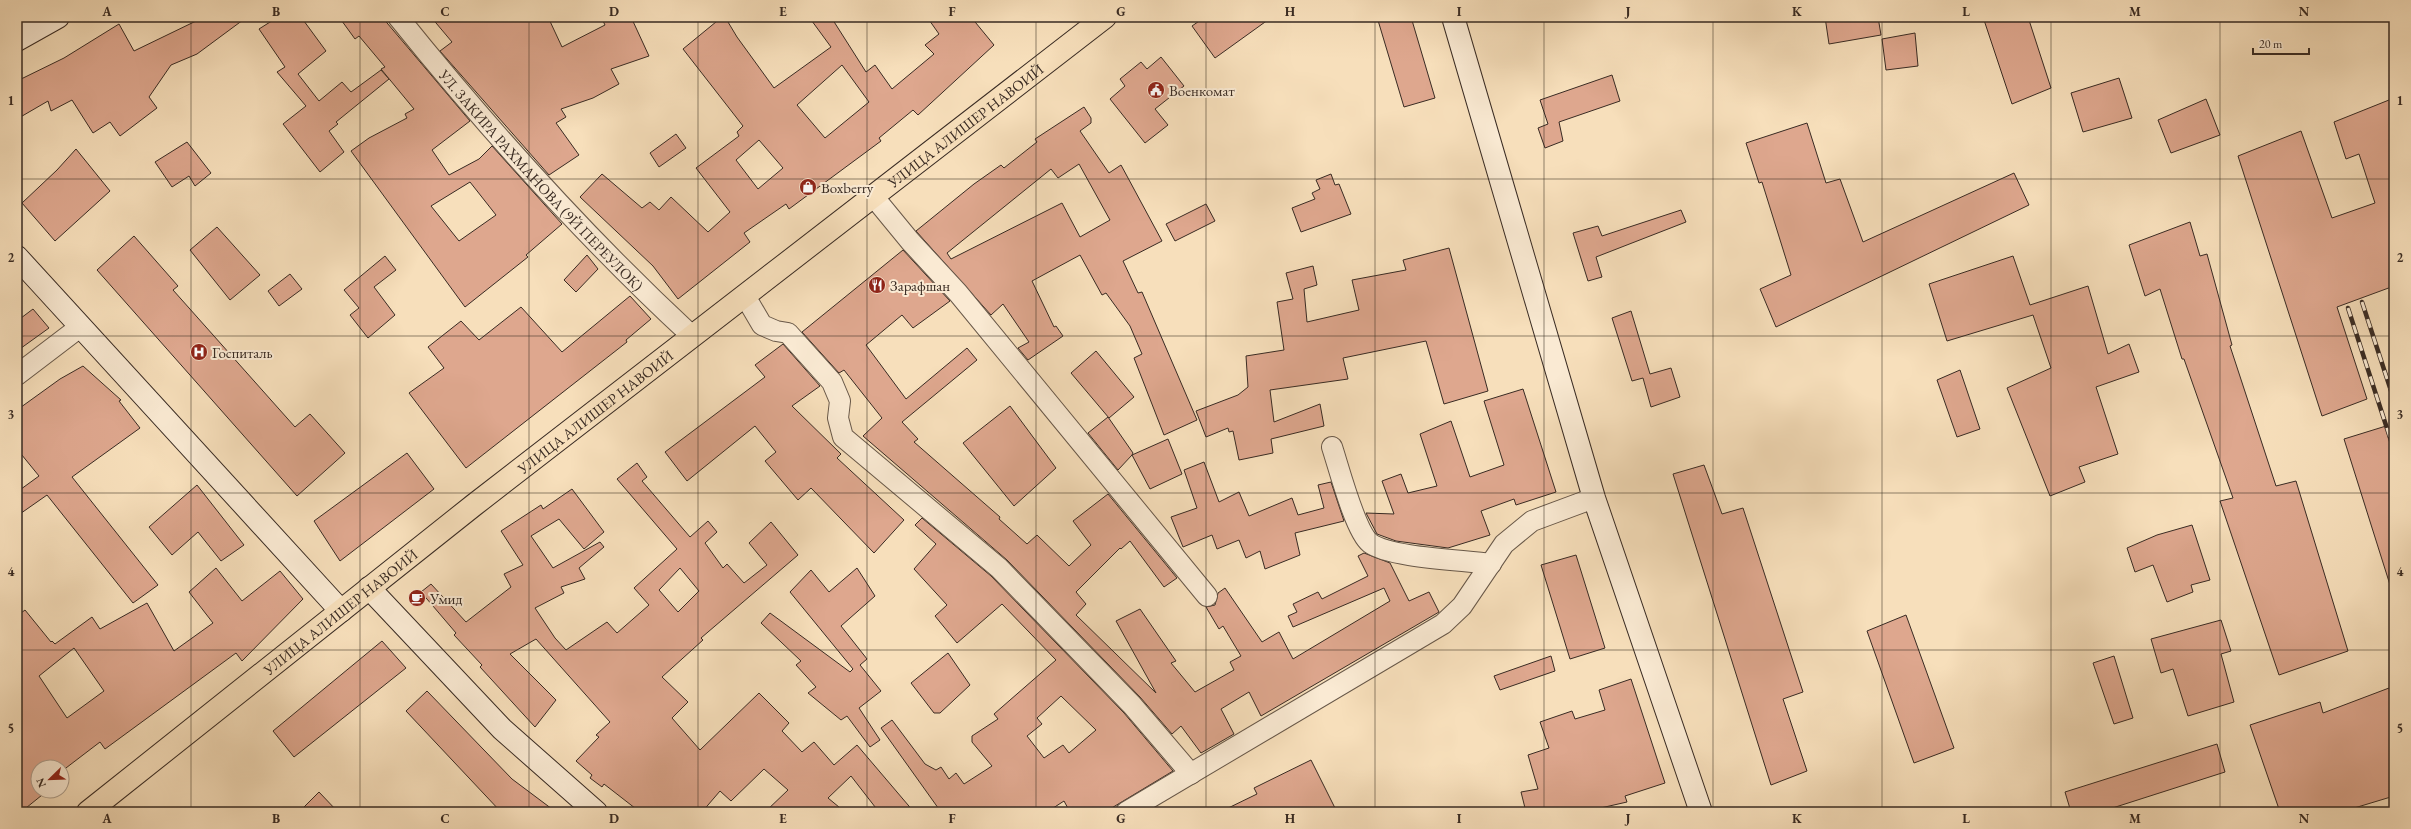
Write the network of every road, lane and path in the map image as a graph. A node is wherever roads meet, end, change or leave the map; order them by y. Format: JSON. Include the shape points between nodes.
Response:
{"nodes":[{"id":1,"x":58,"y":17,"type":"edge"},
{"id":2,"x":398,"y":17,"type":"edge"},
{"id":3,"x":1105,"y":17,"type":"edge"},
{"id":4,"x":1454,"y":17,"type":"edge"},
{"id":5,"x":23,"y":30,"type":"edge"},
{"id":6,"x":873,"y":196,"type":"junction"},
{"id":7,"x":17,"y":257,"type":"edge"},
{"id":8,"x":745,"y":296,"type":"junction"},
{"id":9,"x":80,"y":327,"type":"junction"},
{"id":10,"x":692,"y":336,"type":"junction"},
{"id":11,"x":17,"y":375,"type":"edge"},
{"id":12,"x":1332,"y":447,"type":"dead end"},
{"id":13,"x":1594,"y":498,"type":"junction"},
{"id":14,"x":1491,"y":564,"type":"junction"},
{"id":15,"x":369,"y":588,"type":"junction"},
{"id":16,"x":1207,"y":596,"type":"dead end"},
{"id":17,"x":341,"y":611,"type":"junction"},
{"id":18,"x":1191,"y":774,"type":"junction"},
{"id":19,"x":88,"y":812,"type":"edge"},
{"id":20,"x":596,"y":812,"type":"edge"},
{"id":21,"x":1126,"y":812,"type":"edge"},
{"id":22,"x":1701,"y":812,"type":"edge"}],
"edges":[{"from":1,"to":5,"type":"street"},
{"from":2,"to":10,"type":"street","name":"УЛ. ЗАКИРА РАХМАНОВА (9Й ПЕРЕУЛОК)","via":[[468,103],[582,228],[627,276]]},
{"from":3,"to":6,"type":"main road","name":"УЛИЦА АЛИШЕР НАВОИЙ"},
{"from":4,"to":13,"type":"street"},
{"from":6,"to":8,"type":"main road","name":"УЛИЦА АЛИШЕР НАВОИЙ"},
{"from":6,"to":16,"type":"street","via":[[958,293]]},
{"from":7,"to":9,"type":"street"},
{"from":8,"to":10,"type":"main road","name":"УЛИЦА АЛИШЕР НАВОИЙ"},
{"from":8,"to":18,"type":"street","via":[[762,325],[788,333],[832,382],[840,401],[838,418],[842,437],[999,568],[1132,705]]},
{"from":9,"to":11,"type":"street"},
{"from":9,"to":17,"type":"street"},
{"from":10,"to":15,"type":"main road","name":"УЛИЦА АЛИШЕР НАВОИЙ"},
{"from":12,"to":14,"type":"street","via":[[1358,526],[1370,543],[1388,551]]},
{"from":13,"to":14,"type":"street","via":[[1532,521],[1504,544]]},
{"from":13,"to":22,"type":"street"},
{"from":14,"to":18,"type":"street","via":[[1462,606],[1443,624]]},
{"from":15,"to":17,"type":"main road","name":"УЛИЦА АЛИШЕР НАВОИЙ"},
{"from":15,"to":20,"type":"street","via":[[502,729]]},
{"from":17,"to":19,"type":"main road","name":"УЛИЦА АЛИШЕР НАВОИЙ"},
{"from":18,"to":21,"type":"street"}]}
